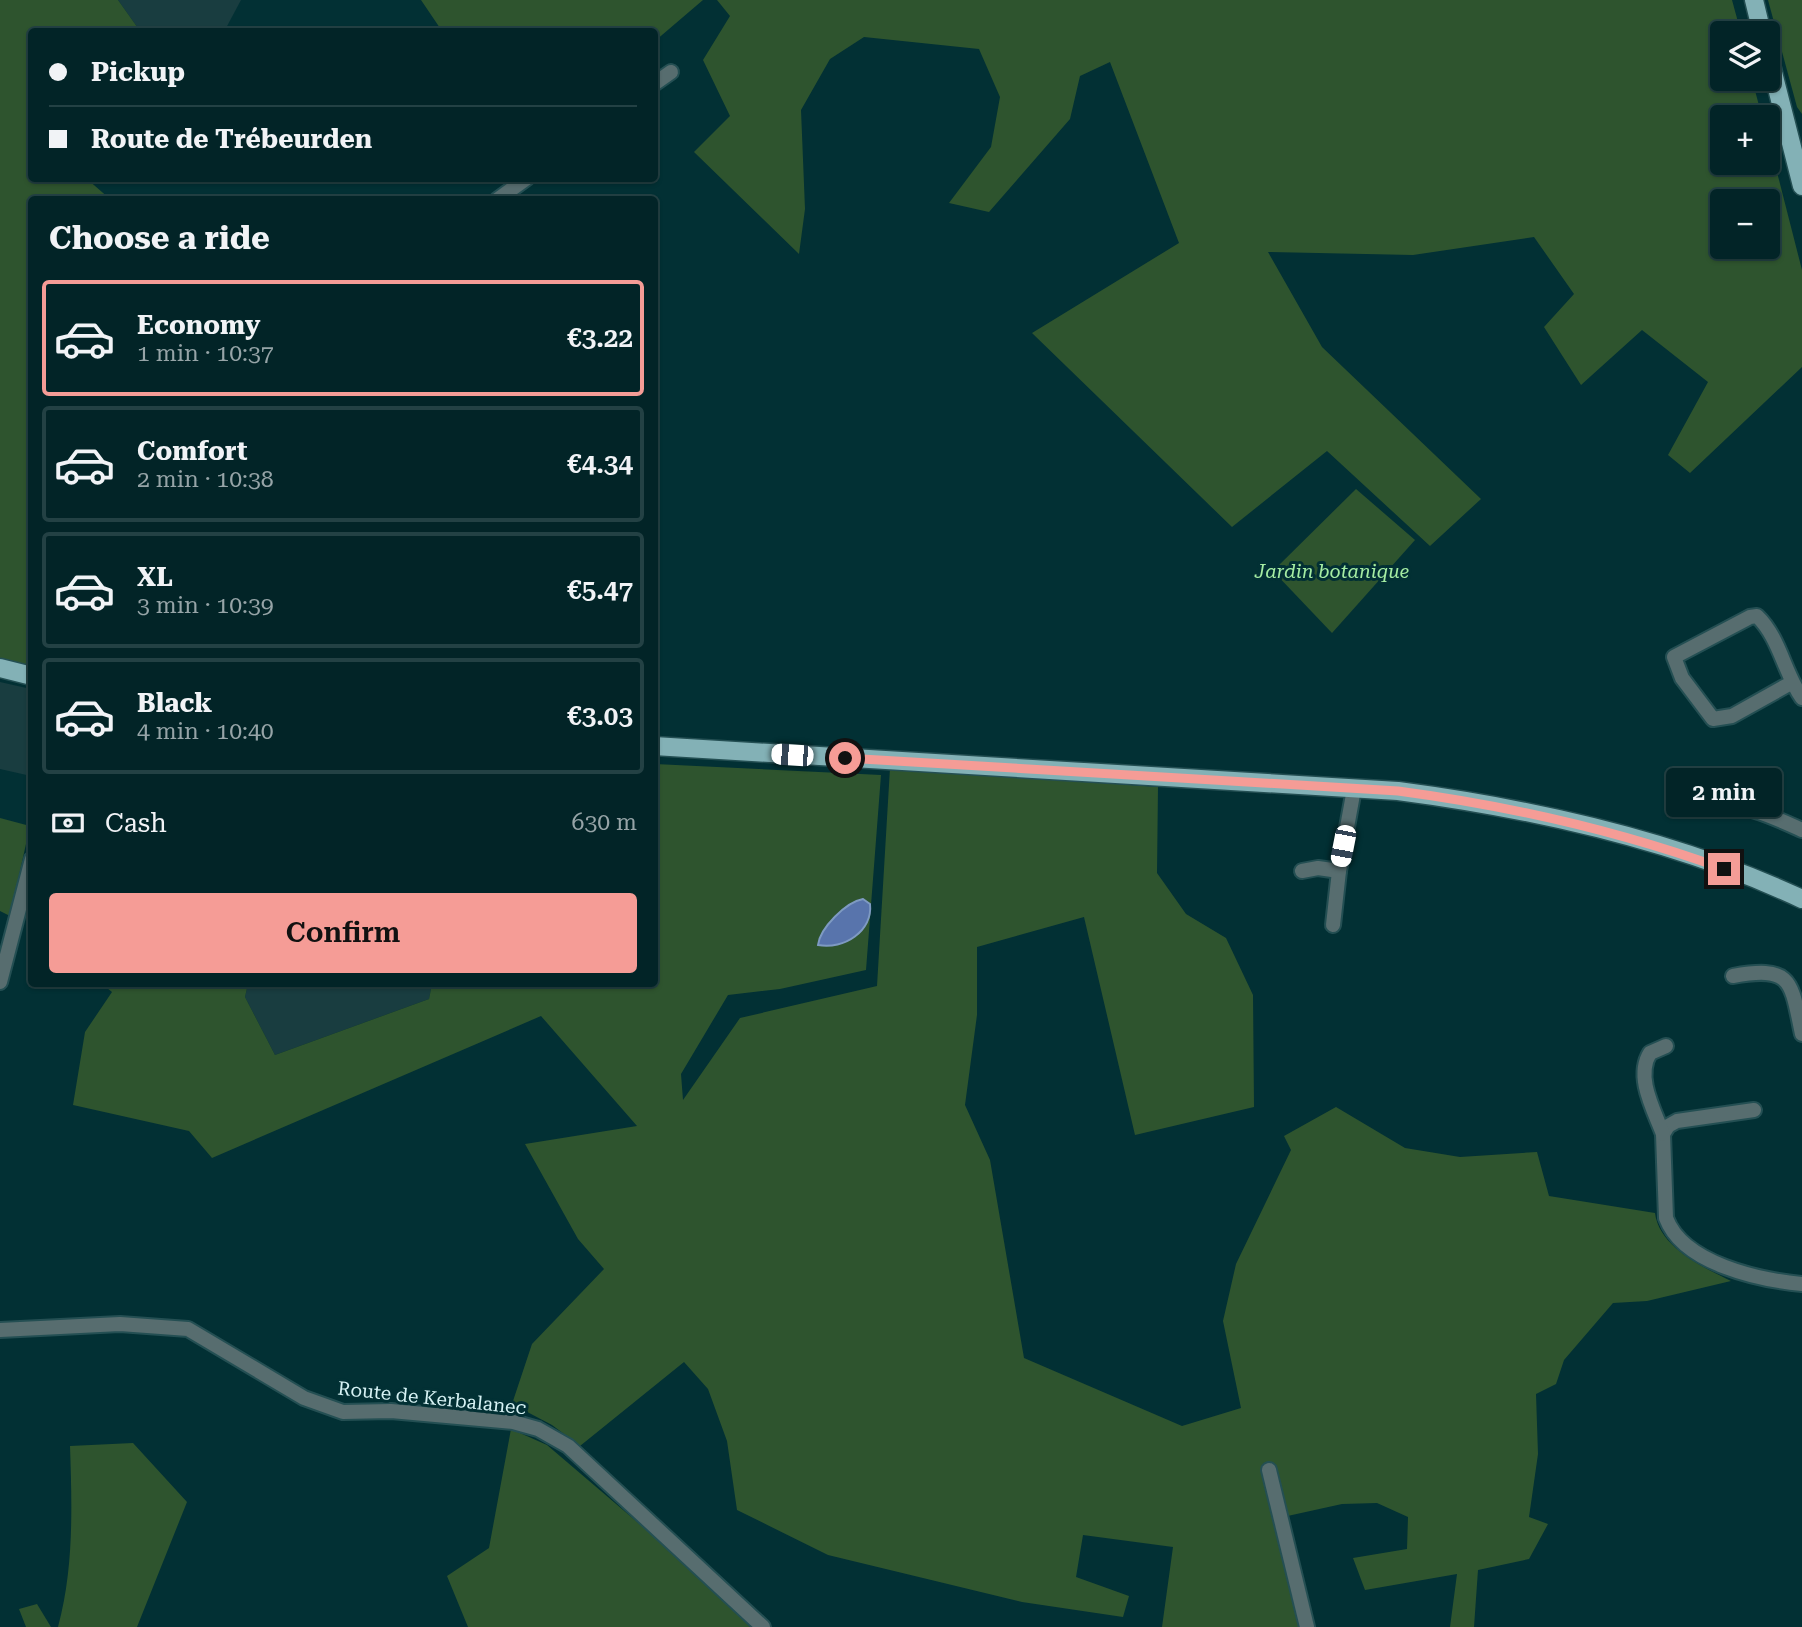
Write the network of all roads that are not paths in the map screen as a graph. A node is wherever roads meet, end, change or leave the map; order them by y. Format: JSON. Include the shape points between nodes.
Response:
{"nodes":[{"id":1,"x":1754,"y":0,"type":"edge"},
{"id":2,"x":1759,"y":21,"type":"edge"},
{"id":3,"x":671,"y":72,"type":"dead end"},
{"id":4,"x":658,"y":81,"type":"edge"},
{"id":5,"x":1778,"y":91,"type":"edge"},
{"id":6,"x":522,"y":182,"type":"edge"},
{"id":7,"x":1802,"y":186,"type":"edge"},
{"id":8,"x":502,"y":196,"type":"edge"},
{"id":9,"x":0,"y":668,"type":"edge"},
{"id":10,"x":28,"y":675,"type":"edge"},
{"id":11,"x":1791,"y":683,"type":"junction"},
{"id":12,"x":1802,"y":698,"type":"edge"},
{"id":13,"x":658,"y":746,"type":"edge"},
{"id":14,"x":1353,"y":789,"type":"junction"},
{"id":15,"x":1711,"y":806,"type":"dead end"},
{"id":16,"x":1802,"y":830,"type":"edge"},
{"id":17,"x":1302,"y":871,"type":"dead end"},
{"id":18,"x":1339,"y":871,"type":"junction"},
{"id":19,"x":28,"y":874,"type":"edge"},
{"id":20,"x":1802,"y":899,"type":"edge"},
{"id":21,"x":1333,"y":925,"type":"dead end"},
{"id":22,"x":1733,"y":976,"type":"dead end"},
{"id":23,"x":0,"y":982,"type":"edge"},
{"id":24,"x":1802,"y":1034,"type":"edge"},
{"id":25,"x":1666,"y":1045,"type":"dead end"},
{"id":26,"x":1754,"y":1110,"type":"dead end"},
{"id":27,"x":1663,"y":1134,"type":"junction"},
{"id":28,"x":1802,"y":1284,"type":"edge"},
{"id":29,"x":0,"y":1330,"type":"edge"},
{"id":30,"x":1269,"y":1470,"type":"dead end"},
{"id":31,"x":763,"y":1627,"type":"edge"},
{"id":32,"x":1307,"y":1627,"type":"edge"}],
"edges":[{"from":1,"to":2,"type":"main road"},
{"from":3,"to":4,"type":"street"},
{"from":5,"to":7,"type":"main road"},
{"from":6,"to":8,"type":"street"},
{"from":9,"to":10,"type":"main road"},
{"from":11,"to":11,"type":"street","via":[[1780,653],[1757,616],[1674,656],[1682,678],[1713,719],[1732,716]]},
{"from":11,"to":12,"type":"street"},
{"from":13,"to":14,"type":"main road"},
{"from":14,"to":18,"type":"street"},
{"from":14,"to":20,"type":"main road","via":[[1482,802],[1570,822],[1676,851]]},
{"from":15,"to":16,"type":"street","via":[[1734,804]]},
{"from":17,"to":18,"type":"street"},
{"from":18,"to":21,"type":"street"},
{"from":19,"to":23,"type":"street"},
{"from":22,"to":24,"type":"street","via":[[1768,971],[1787,982]]},
{"from":25,"to":27,"type":"street","via":[[1650,1053],[1644,1070]]},
{"from":26,"to":27,"type":"street","via":[[1677,1121]]},
{"from":27,"to":28,"type":"street","via":[[1665,1213],[1670,1228],[1712,1262],[1770,1280]]},
{"from":29,"to":31,"type":"street","name":"Route de Kerbalanec","via":[[120,1324],[188,1329],[304,1398],[343,1412],[391,1411],[513,1422],[538,1429],[568,1446]]},
{"from":30,"to":32,"type":"street"}]}
